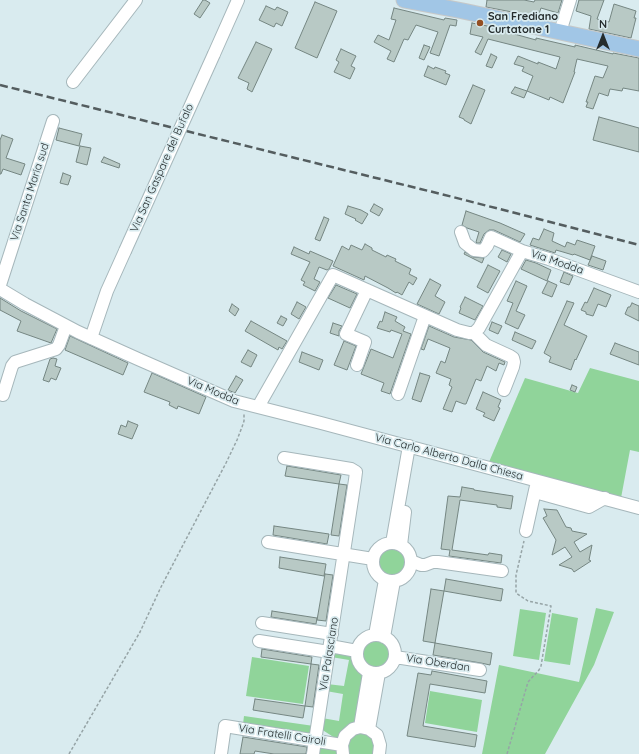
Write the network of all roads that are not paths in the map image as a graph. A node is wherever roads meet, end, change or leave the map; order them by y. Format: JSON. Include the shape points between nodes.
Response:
{"nodes":[{"id":1,"x":136,"y":0,"type":"edge"},
{"id":2,"x":238,"y":0,"type":"edge"},
{"id":3,"x":404,"y":0,"type":"edge"},
{"id":4,"x":570,"y":0,"type":"edge"},
{"id":5,"x":450,"y":4,"type":"edge"},
{"id":6,"x":560,"y":32,"type":"junction"},
{"id":7,"x":639,"y":49,"type":"edge"},
{"id":8,"x":73,"y":82,"type":"dead end"},
{"id":9,"x":53,"y":121,"type":"dead end"},
{"id":10,"x":461,"y":232,"type":"dead end"},
{"id":11,"x":522,"y":251,"type":"junction"},
{"id":12,"x":0,"y":285,"type":"edge"},
{"id":13,"x":0,"y":289,"type":"edge"},
{"id":14,"x":367,"y":290,"type":"junction"},
{"id":15,"x":639,"y":292,"type":"edge"},
{"id":16,"x":425,"y":316,"type":"junction"},
{"id":17,"x":66,"y":326,"type":"junction"},
{"id":18,"x":474,"y":333,"type":"junction"},
{"id":19,"x":91,"y":338,"type":"junction"},
{"id":20,"x":357,"y":365,"type":"dead end"},
{"id":21,"x":504,"y":390,"type":"dead end"},
{"id":22,"x":398,"y":394,"type":"dead end"},
{"id":23,"x":3,"y":395,"type":"dead end"},
{"id":24,"x":258,"y":407,"type":"junction"},
{"id":25,"x":412,"y":447,"type":"junction"},
{"id":26,"x":284,"y":458,"type":"dead end"},
{"id":27,"x":536,"y":486,"type":"junction"},
{"id":28,"x":639,"y":508,"type":"edge"},
{"id":29,"x":526,"y":531,"type":"road end"},
{"id":30,"x":268,"y":542,"type":"dead end"},
{"id":31,"x":396,"y":544,"type":"junction"},
{"id":32,"x":344,"y":554,"type":"junction"},
{"id":33,"x":373,"y":559,"type":"junction"},
{"id":34,"x":411,"y":562,"type":"junction"},
{"id":35,"x":502,"y":571,"type":"dead end"},
{"id":36,"x":389,"y":580,"type":"junction"},
{"id":37,"x":262,"y":623,"type":"dead end"},
{"id":38,"x":332,"y":634,"type":"junction"},
{"id":39,"x":380,"y":636,"type":"junction"},
{"id":40,"x":259,"y":641,"type":"dead end"},
{"id":41,"x":329,"y":649,"type":"junction"},
{"id":42,"x":357,"y":651,"type":"junction"},
{"id":43,"x":395,"y":657,"type":"junction"},
{"id":44,"x":480,"y":670,"type":"dead end"},
{"id":45,"x":374,"y":673,"type":"junction"},
{"id":46,"x":364,"y":728,"type":"junction"},
{"id":47,"x":315,"y":741,"type":"junction"},
{"id":48,"x":342,"y":750,"type":"edge"},
{"id":49,"x":382,"y":753,"type":"edge"},
{"id":50,"x":221,"y":754,"type":"edge"},
{"id":51,"x":313,"y":754,"type":"edge"}],
"edges":[{"from":1,"to":8,"type":"street"},
{"from":2,"to":19,"type":"street","name":"Via San Gaspare del Bufalo","bridge":true,"via":[[107,291]]},
{"from":3,"to":5,"type":"main road"},
{"from":4,"to":6,"type":"street"},
{"from":5,"to":6,"type":"main road"},
{"from":6,"to":7,"type":"main road"},
{"from":9,"to":12,"type":"street","name":"Via Santa Maria sud"},
{"from":10,"to":11,"type":"street","via":[[465,243],[474,250],[483,251],[491,237]]},
{"from":11,"to":15,"type":"street","name":"Via Modda"},
{"from":11,"to":18,"type":"street","name":"Via Modda","via":[[480,328]]},
{"from":13,"to":17,"type":"street","name":"Via Modda"},
{"from":14,"to":16,"type":"street"},
{"from":14,"to":20,"type":"street","via":[[346,334],[365,342]]},
{"from":14,"to":24,"type":"street","via":[[333,275]]},
{"from":16,"to":18,"type":"street","via":[[457,330]]},
{"from":16,"to":22,"type":"street"},
{"from":17,"to":19,"type":"street","name":"Via Modda"},
{"from":17,"to":23,"type":"street","via":[[56,350],[15,362]]},
{"from":18,"to":21,"type":"street","via":[[486,345],[514,358],[513,368]]},
{"from":19,"to":24,"type":"street","name":"Via Modda","via":[[224,397]]},
{"from":24,"to":25,"type":"street","name":"Via Carlo Alberto Dalla Chiesa"},
{"from":25,"to":27,"type":"street","name":"Via Carlo Alberto Dalla Chiesa"},
{"from":25,"to":31,"type":"street"},
{"from":26,"to":32,"type":"street","name":"Via Palasciano","via":[[356,472]]},
{"from":27,"to":28,"type":"street","name":"Via Carlo Alberto Dalla Chiesa","via":[[605,498]]},
{"from":27,"to":29,"type":"street"},
{"from":30,"to":32,"type":"street"},
{"from":31,"to":33,"type":"street","via":[[385,544],[379,548]]},
{"from":31,"to":34,"type":"street","via":[[408,552]]},
{"from":32,"to":33,"type":"street"},
{"from":32,"to":38,"type":"street","name":"Via Palasciano"},
{"from":33,"to":36,"type":"street","via":[[375,571],[379,576]]},
{"from":34,"to":35,"type":"street","via":[[425,565],[438,562]]},
{"from":34,"to":36,"type":"street","via":[[406,575],[401,579]]},
{"from":36,"to":39,"type":"street"},
{"from":37,"to":38,"type":"street"},
{"from":38,"to":41,"type":"street","name":"Via Palasciano"},
{"from":39,"to":42,"type":"street","via":[[362,641]]},
{"from":39,"to":43,"type":"street","via":[[393,645]]},
{"from":40,"to":41,"type":"street"},
{"from":41,"to":42,"type":"street"},
{"from":41,"to":47,"type":"street","name":"Via Palasciano"},
{"from":42,"to":45,"type":"street","via":[[357,657],[364,669]]},
{"from":43,"to":44,"type":"street","name":"Via Oberdan"},
{"from":43,"to":45,"type":"street","via":[[389,669]]},
{"from":45,"to":46,"type":"street"},
{"from":46,"to":48,"type":"street","via":[[353,729],[347,733],[343,739]]},
{"from":46,"to":49,"type":"street","via":[[375,733]]},
{"from":47,"to":48,"type":"street","name":"Via Fratelli Cairoli"},
{"from":47,"to":50,"type":"street","name":"Via Fratelli Cairoli","via":[[225,726]]},
{"from":47,"to":51,"type":"street","name":"Via Palasciano"}]}
